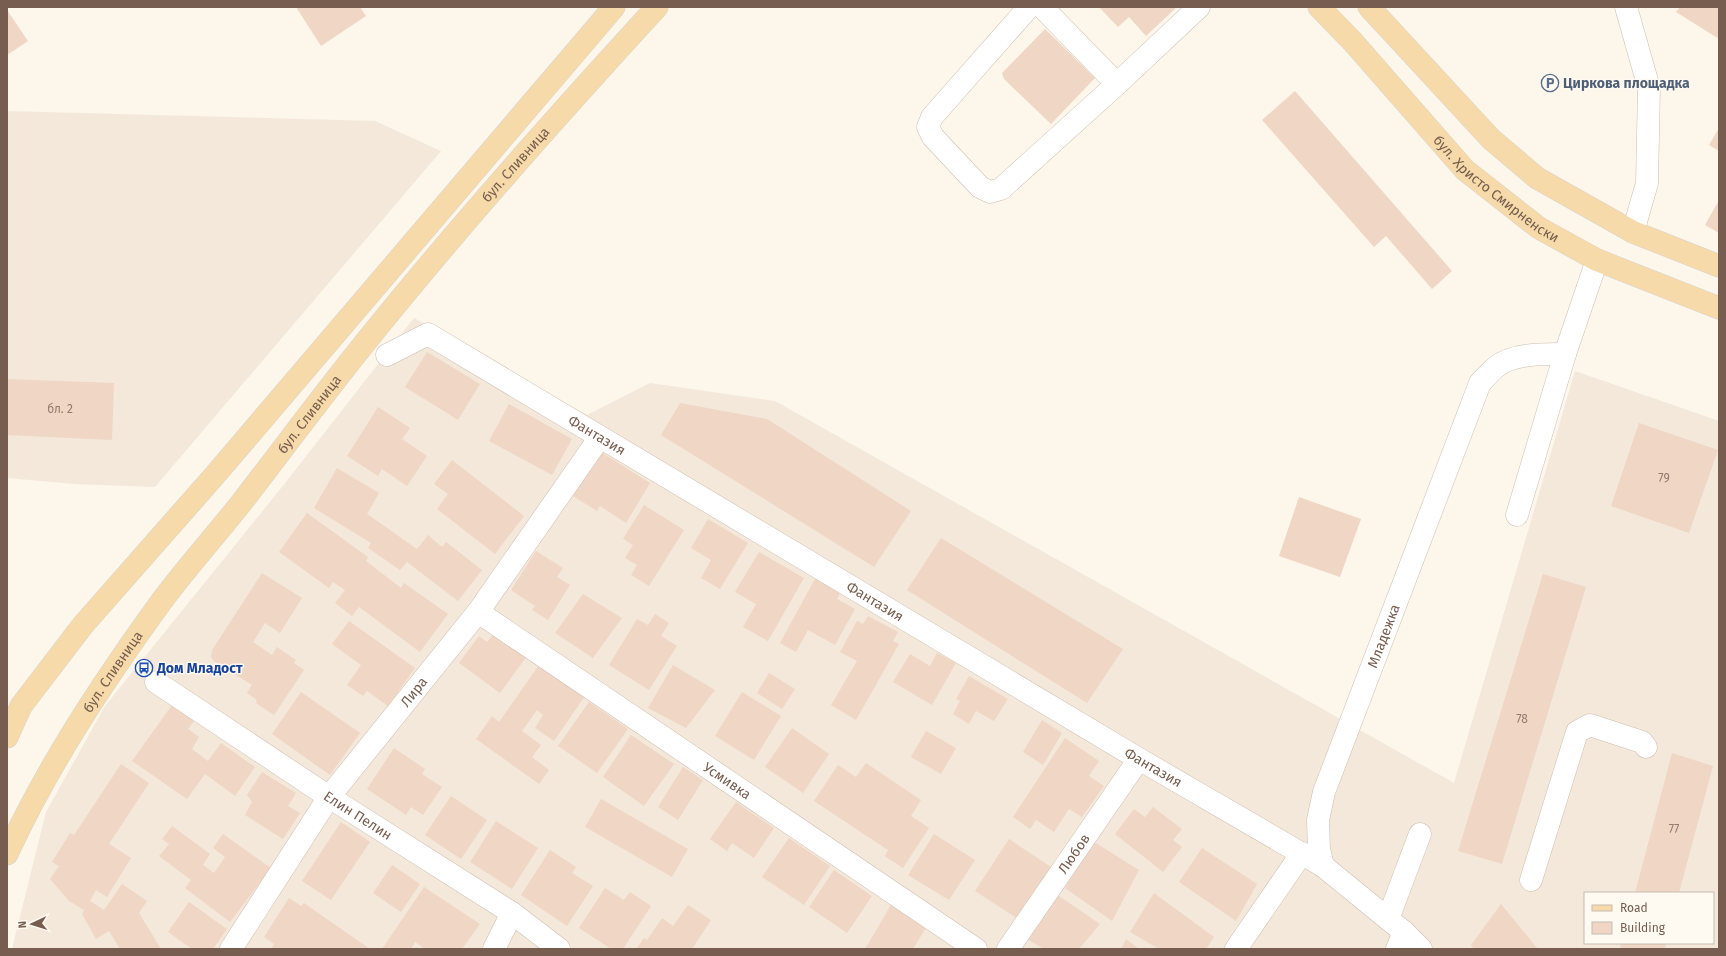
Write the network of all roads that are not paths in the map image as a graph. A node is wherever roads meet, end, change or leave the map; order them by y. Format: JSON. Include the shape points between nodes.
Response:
{"nodes":[{"id":1,"x":614,"y":7,"type":"edge"},
{"id":2,"x":657,"y":7,"type":"edge"},
{"id":3,"x":1029,"y":7,"type":"edge"},
{"id":4,"x":1042,"y":7,"type":"edge"},
{"id":5,"x":1199,"y":7,"type":"edge"},
{"id":6,"x":1319,"y":7,"type":"edge"},
{"id":7,"x":1369,"y":7,"type":"edge"},
{"id":8,"x":1626,"y":7,"type":"edge"},
{"id":9,"x":1117,"y":84,"type":"junction"},
{"id":10,"x":1633,"y":232,"type":"junction"},
{"id":11,"x":1597,"y":260,"type":"junction"},
{"id":12,"x":1719,"y":266,"type":"edge"},
{"id":13,"x":1719,"y":308,"type":"edge"},
{"id":14,"x":1565,"y":354,"type":"junction"},
{"id":15,"x":387,"y":355,"type":"dead end"},
{"id":16,"x":600,"y":437,"type":"junction"},
{"id":17,"x":1517,"y":515,"type":"dead end"},
{"id":18,"x":478,"y":612,"type":"junction"},
{"id":19,"x":156,"y":682,"type":"dead end"},
{"id":20,"x":22,"y":706,"type":"junction"},
{"id":21,"x":7,"y":724,"type":"edge"},
{"id":22,"x":7,"y":737,"type":"edge"},
{"id":23,"x":1646,"y":747,"type":"dead end"},
{"id":24,"x":1139,"y":759,"type":"junction"},
{"id":25,"x":329,"y":797,"type":"junction"},
{"id":26,"x":1420,"y":834,"type":"dead end"},
{"id":27,"x":1302,"y":853,"type":"junction"},
{"id":28,"x":7,"y":854,"type":"edge"},
{"id":29,"x":1323,"y":866,"type":"junction"},
{"id":30,"x":1531,"y":880,"type":"dead end"},
{"id":31,"x":512,"y":913,"type":"junction"},
{"id":32,"x":1396,"y":934,"type":"edge"},
{"id":33,"x":231,"y":949,"type":"edge"},
{"id":34,"x":494,"y":949,"type":"edge"},
{"id":35,"x":559,"y":949,"type":"edge"},
{"id":36,"x":976,"y":949,"type":"edge"},
{"id":37,"x":1008,"y":949,"type":"edge"},
{"id":38,"x":1236,"y":949,"type":"edge"},
{"id":39,"x":1421,"y":949,"type":"edge"}],
"edges":[{"from":1,"to":20,"type":"main road","name":"бул. Сливница","via":[[221,468],[83,625]]},
{"from":2,"to":28,"type":"main road","name":"бул. Сливница","via":[[458,230],[364,344],[162,601],[61,751],[25,815]]},
{"from":3,"to":9,"type":"street","via":[[932,117],[928,127],[933,137],[980,187],[990,192],[1001,189]]},
{"from":4,"to":9,"type":"street"},
{"from":5,"to":9,"type":"street"},
{"from":6,"to":11,"type":"main road","name":"бул. Христо Смирненски","via":[[1466,170],[1539,228]]},
{"from":7,"to":10,"type":"main road","via":[[1491,139],[1537,178]]},
{"from":8,"to":10,"type":"street","via":[[1649,88],[1647,183]]},
{"from":10,"to":12,"type":"main road"},
{"from":11,"to":13,"type":"main road","name":"бул. Христо Смирненски"},
{"from":11,"to":14,"type":"street"},
{"from":14,"to":17,"type":"street"},
{"from":14,"to":29,"type":"street","name":"Младежка","via":[[1536,354],[1517,358],[1497,366],[1480,383],[1324,792],[1318,820],[1319,849]]},
{"from":15,"to":16,"type":"street","name":"Фантазия","via":[[428,334]]},
{"from":16,"to":18,"type":"street","name":"Лира"},
{"from":16,"to":24,"type":"street","name":"Фантазия"},
{"from":18,"to":25,"type":"street","name":"Лира"},
{"from":18,"to":36,"type":"street","name":"Усмивка"},
{"from":19,"to":25,"type":"street","name":"Елин Пелин"},
{"from":20,"to":21,"type":"main road"},
{"from":20,"to":22,"type":"main road","name":"бул. Сливница"},
{"from":23,"to":30,"type":"street","via":[[1642,742],[1590,725],[1577,732]]},
{"from":24,"to":27,"type":"street","name":"Фантазия"},
{"from":24,"to":37,"type":"street","name":"Любов"},
{"from":25,"to":31,"type":"street","name":"Елин Пелин"},
{"from":25,"to":33,"type":"street","name":"Лира"},
{"from":26,"to":32,"type":"street"},
{"from":27,"to":29,"type":"street","name":"Фантазия"},
{"from":27,"to":38,"type":"street"},
{"from":29,"to":32,"type":"street"},
{"from":31,"to":34,"type":"street"},
{"from":31,"to":35,"type":"street","name":"Елин Пелин"},
{"from":32,"to":39,"type":"street"}]}
